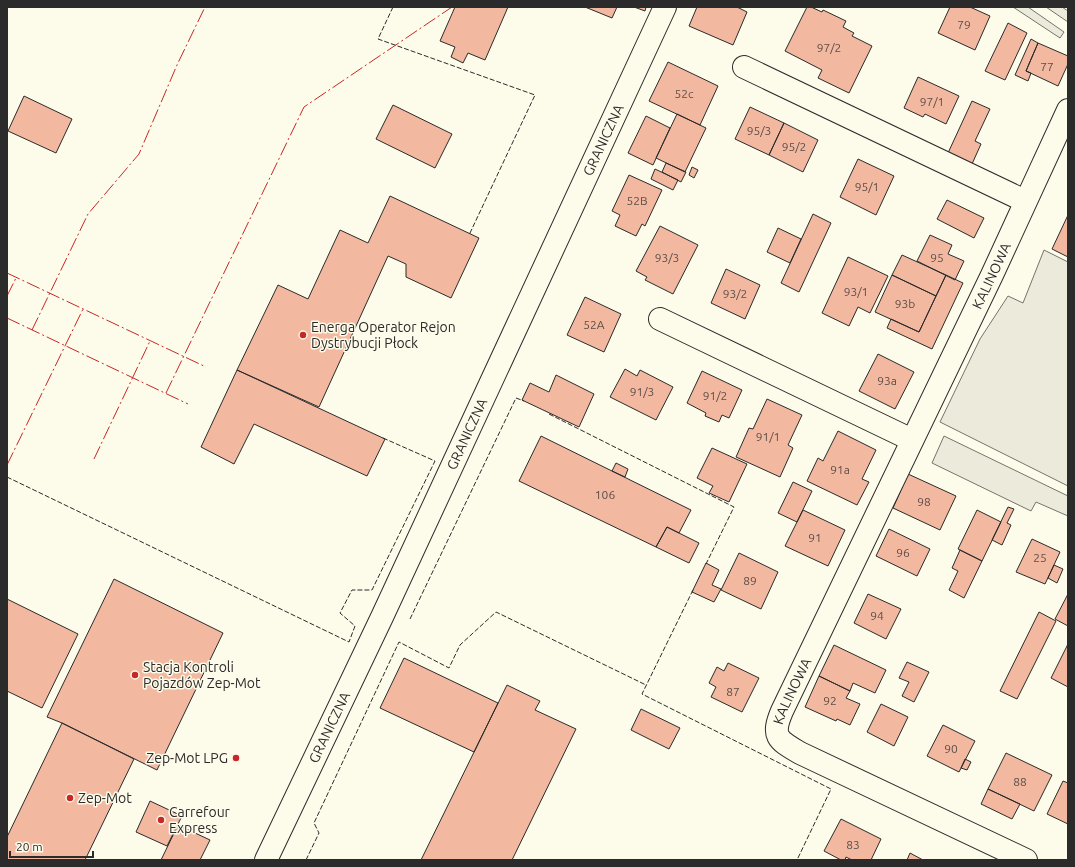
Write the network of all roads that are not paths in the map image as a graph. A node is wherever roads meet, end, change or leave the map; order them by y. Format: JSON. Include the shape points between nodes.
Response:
{"nodes":[{"id":1,"x":665,"y":7,"type":"edge"},
{"id":2,"x":744,"y":67,"type":"dead end"},
{"id":3,"x":1068,"y":110,"type":"edge"},
{"id":4,"x":1025,"y":201,"type":"junction"},
{"id":5,"x":660,"y":319,"type":"dead end"},
{"id":6,"x":912,"y":440,"type":"junction"},
{"id":7,"x":266,"y":860,"type":"edge"},
{"id":8,"x":1026,"y":860,"type":"edge"}],
"edges":[{"from":1,"to":7,"type":"street","name":"GRANICZNA","via":[[382,618]]},
{"from":2,"to":4,"type":"street"},
{"from":3,"to":4,"type":"street","name":"KALINOWA"},
{"from":4,"to":6,"type":"street","name":"KALINOWA"},
{"from":5,"to":6,"type":"street"},
{"from":6,"to":8,"type":"street","name":"KALINOWA","via":[[782,711],[777,730],[778,737],[800,753]]}]}
